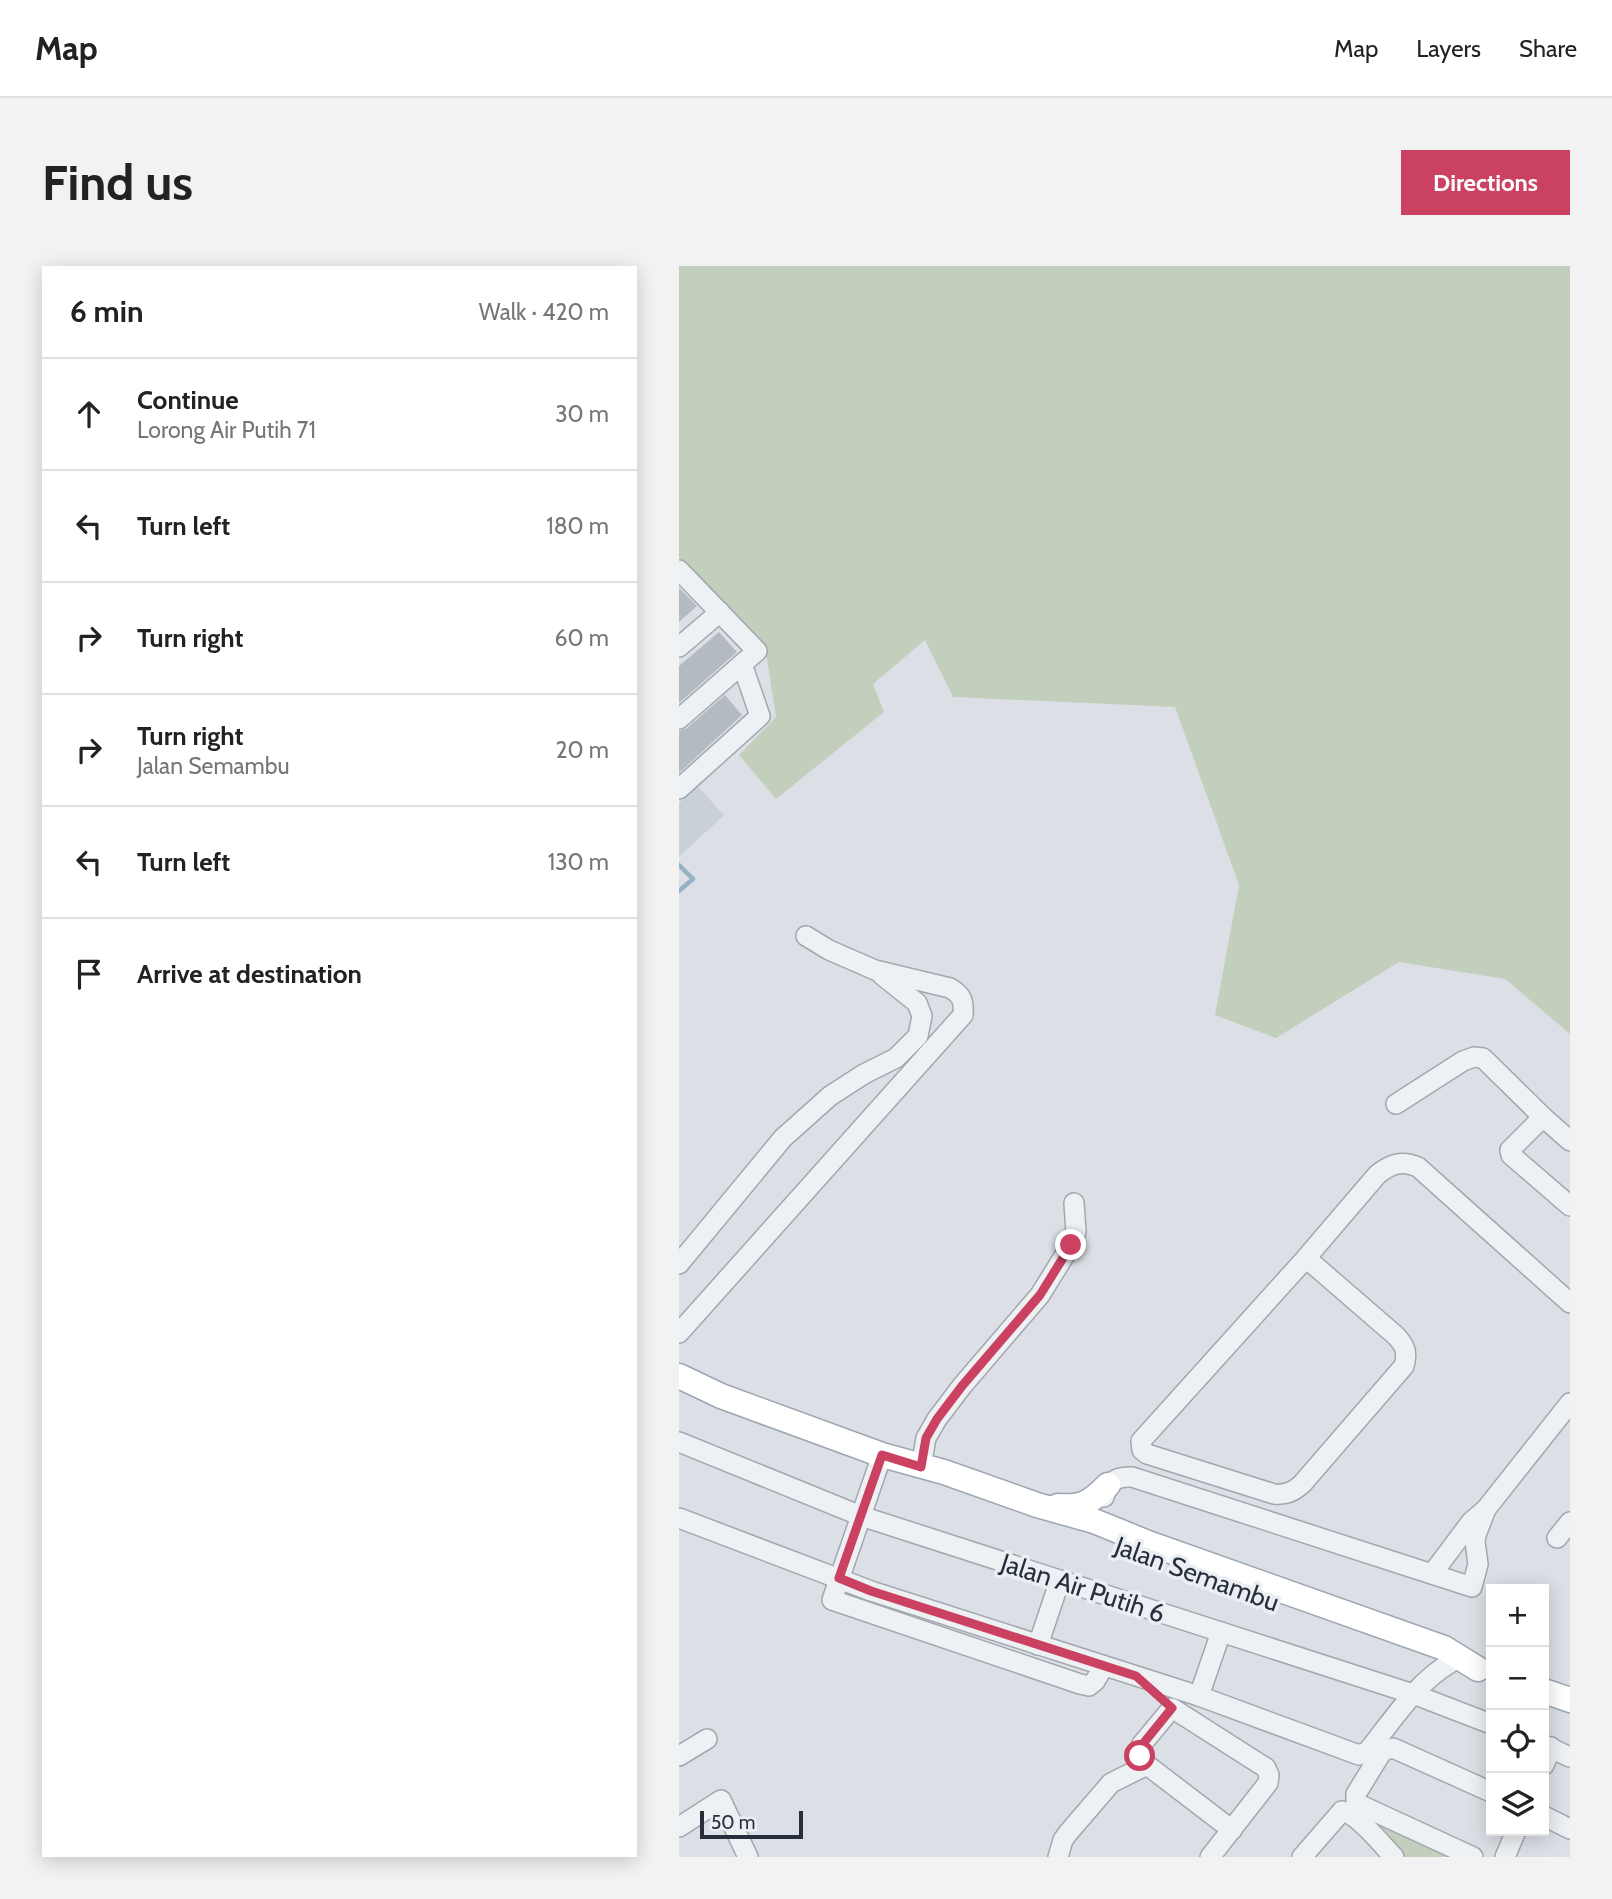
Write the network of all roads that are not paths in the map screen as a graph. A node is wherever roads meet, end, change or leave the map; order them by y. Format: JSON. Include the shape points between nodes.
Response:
{"nodes":[{"id":1,"x":679,"y":570,"type":"edge"},
{"id":2,"x":720,"y":612,"type":"junction"},
{"id":3,"x":679,"y":648,"type":"edge"},
{"id":4,"x":742,"y":664,"type":"junction"},
{"id":5,"x":679,"y":719,"type":"edge"},
{"id":6,"x":679,"y":789,"type":"edge"},
{"id":7,"x":806,"y":936,"type":"dead end"},
{"id":8,"x":875,"y":970,"type":"junction"},
{"id":9,"x":1396,"y":1104,"type":"dead end"},
{"id":10,"x":1543,"y":1117,"type":"junction"},
{"id":11,"x":1570,"y":1141,"type":"edge"},
{"id":12,"x":1075,"y":1203,"type":"dead end"},
{"id":13,"x":1570,"y":1206,"type":"edge"},
{"id":14,"x":1306,"y":1258,"type":"junction"},
{"id":15,"x":679,"y":1264,"type":"edge"},
{"id":16,"x":1570,"y":1303,"type":"edge"},
{"id":17,"x":679,"y":1333,"type":"edge"},
{"id":18,"x":679,"y":1376,"type":"edge"},
{"id":19,"x":1570,"y":1404,"type":"edge"},
{"id":20,"x":679,"y":1443,"type":"edge"},
{"id":21,"x":882,"y":1455,"type":"junction"},
{"id":22,"x":921,"y":1467,"type":"junction"},
{"id":23,"x":1108,"y":1487,"type":"junction"},
{"id":24,"x":1037,"y":1505,"type":"junction"},
{"id":25,"x":1486,"y":1509,"type":"junction"},
{"id":26,"x":861,"y":1516,"type":"junction"},
{"id":27,"x":679,"y":1517,"type":"edge"},
{"id":28,"x":1570,"y":1522,"type":"edge"},
{"id":29,"x":1090,"y":1530,"type":"junction"},
{"id":30,"x":1557,"y":1538,"type":"dead end"},
{"id":31,"x":1148,"y":1543,"type":"junction"},
{"id":32,"x":1432,"y":1574,"type":"junction"},
{"id":33,"x":839,"y":1578,"type":"junction"},
{"id":34,"x":1060,"y":1580,"type":"junction"},
{"id":35,"x":1221,"y":1632,"type":"junction"},
{"id":36,"x":1038,"y":1645,"type":"junction"},
{"id":37,"x":1450,"y":1663,"type":"junction"},
{"id":38,"x":1104,"y":1666,"type":"junction"},
{"id":39,"x":1485,"y":1671,"type":"edge"},
{"id":40,"x":1136,"y":1676,"type":"junction"},
{"id":41,"x":1549,"y":1693,"type":"edge"},
{"id":42,"x":1413,"y":1694,"type":"junction"},
{"id":43,"x":1199,"y":1696,"type":"junction"},
{"id":44,"x":1570,"y":1700,"type":"edge"},
{"id":45,"x":1172,"y":1708,"type":"junction"},
{"id":46,"x":1486,"y":1722,"type":"edge"},
{"id":47,"x":707,"y":1738,"type":"dead end"},
{"id":48,"x":1549,"y":1753,"type":"edge"},
{"id":49,"x":679,"y":1755,"type":"edge"},
{"id":50,"x":1570,"y":1757,"type":"edge"},
{"id":51,"x":1147,"y":1765,"type":"junction"},
{"id":52,"x":1486,"y":1790,"type":"edge"},
{"id":53,"x":1349,"y":1807,"type":"junction"},
{"id":54,"x":1549,"y":1818,"type":"edge"},
{"id":55,"x":679,"y":1827,"type":"edge"},
{"id":56,"x":1570,"y":1829,"type":"edge"},
{"id":57,"x":1232,"y":1830,"type":"junction"},
{"id":58,"x":1514,"y":1836,"type":"edge"},
{"id":59,"x":748,"y":1857,"type":"edge"},
{"id":60,"x":1058,"y":1857,"type":"edge"},
{"id":61,"x":1210,"y":1857,"type":"edge"},
{"id":62,"x":1302,"y":1857,"type":"edge"},
{"id":63,"x":1394,"y":1857,"type":"edge"},
{"id":64,"x":1473,"y":1857,"type":"edge"},
{"id":65,"x":1505,"y":1857,"type":"edge"}],
"edges":[{"from":1,"to":2,"type":"street"},
{"from":2,"to":3,"type":"street"},
{"from":2,"to":4,"type":"street","via":[[757,651]]},
{"from":4,"to":5,"type":"street"},
{"from":4,"to":6,"type":"street","via":[[760,716]]},
{"from":7,"to":8,"type":"street"},
{"from":8,"to":15,"type":"street","via":[[917,1003],[922,1016],[918,1036],[896,1058],[830,1096],[783,1138]]},
{"from":8,"to":17,"type":"street","via":[[950,988],[964,1002],[963,1015]]},
{"from":9,"to":10,"type":"street","via":[[1474,1057],[1483,1058]]},
{"from":10,"to":11,"type":"street"},
{"from":10,"to":13,"type":"street","via":[[1511,1154]]},
{"from":12,"to":22,"type":"street","via":[[1076,1232],[1071,1245],[1040,1295],[937,1419],[926,1438]]},
{"from":14,"to":14,"type":"street","via":[[1401,1341],[1407,1357],[1404,1366],[1294,1492],[1273,1494],[1142,1450],[1141,1441]]},
{"from":14,"to":16,"type":"street","via":[[1377,1175],[1394,1164],[1411,1164]]},
{"from":18,"to":21,"type":"main road","name":"Jalan Semambu"},
{"from":19,"to":25,"type":"street"},
{"from":20,"to":26,"type":"street","name":"Jalan Air Putih 6"},
{"from":21,"to":22,"type":"main road","name":"Jalan Semambu"},
{"from":21,"to":26,"type":"street"},
{"from":22,"to":24,"type":"main road","name":"Jalan Semambu"},
{"from":22,"to":29,"type":"main road","name":"Jalan Semambu","via":[[941,1482]]},
{"from":23,"to":24,"type":"main road","via":[[1083,1505]]},
{"from":23,"to":29,"type":"street"},
{"from":23,"to":31,"type":"main road","via":[[1117,1519]]},
{"from":23,"to":32,"type":"street","via":[[1114,1479],[1132,1477]]},
{"from":24,"to":29,"type":"main road","name":"Jalan Semambu"},
{"from":25,"to":32,"type":"street"},
{"from":25,"to":32,"type":"street","via":[[1476,1535],[1478,1564],[1472,1587]]},
{"from":26,"to":33,"type":"street"},
{"from":26,"to":34,"type":"street","name":"Jalan Air Putih 6"},
{"from":27,"to":33,"type":"street"},
{"from":28,"to":30,"type":"street"},
{"from":29,"to":31,"type":"main road","name":"Jalan Semambu"},
{"from":29,"to":37,"type":"main road","name":"Jalan Semambu"},
{"from":31,"to":39,"type":"main road","name":"Jalan Semambu","via":[[1444,1648]]},
{"from":33,"to":36,"type":"street"},
{"from":33,"to":38,"type":"street","via":[[832,1600],[1080,1684],[1089,1686]]},
{"from":34,"to":35,"type":"street","name":"Jalan Air Putih 6"},
{"from":34,"to":36,"type":"street"},
{"from":35,"to":42,"type":"street","name":"Jalan Air Putih 6"},
{"from":35,"to":43,"type":"street"},
{"from":36,"to":38,"type":"street"},
{"from":37,"to":39,"type":"main road","name":"Jalan Semambu"},
{"from":37,"to":42,"type":"street"},
{"from":38,"to":40,"type":"street"},
{"from":40,"to":43,"type":"street"},
{"from":40,"to":45,"type":"street"},
{"from":41,"to":44,"type":"main road"},
{"from":42,"to":43,"type":"street","via":[[1359,1755]]},
{"from":42,"to":46,"type":"street","name":"Jalan Air Putih 6"},
{"from":45,"to":51,"type":"street","via":[[1139,1750]]},
{"from":45,"to":57,"type":"street","via":[[1266,1768],[1268,1783]]},
{"from":47,"to":49,"type":"street"},
{"from":48,"to":50,"type":"street"},
{"from":51,"to":57,"type":"street"},
{"from":51,"to":60,"type":"street","via":[[1111,1783],[1068,1833]]},
{"from":52,"to":53,"type":"street","via":[[1393,1748],[1380,1755]]},
{"from":53,"to":62,"type":"street"},
{"from":53,"to":63,"type":"street","via":[[1348,1812]]},
{"from":53,"to":64,"type":"street"},
{"from":54,"to":56,"type":"street"},
{"from":55,"to":59,"type":"street","via":[[720,1800]]},
{"from":57,"to":61,"type":"street"},
{"from":58,"to":65,"type":"street"}]}
